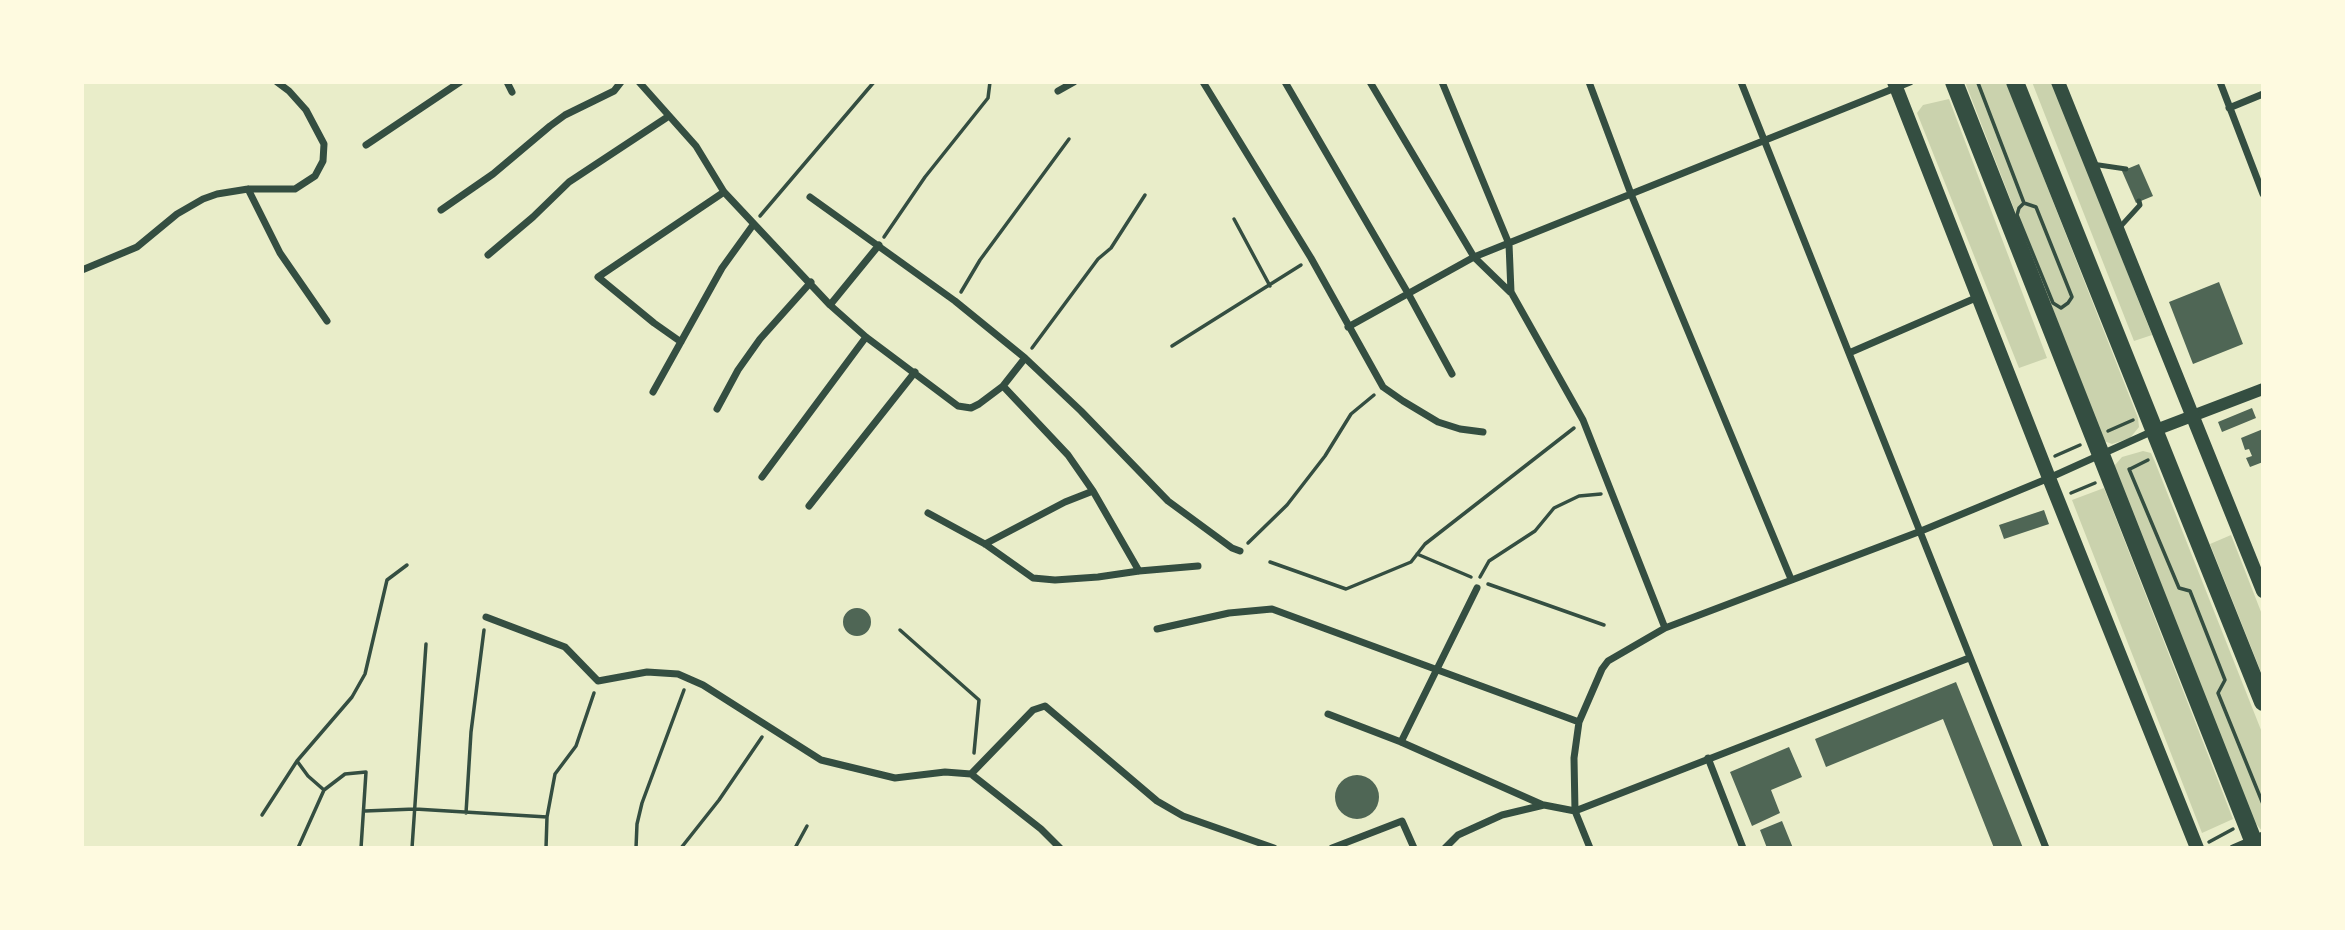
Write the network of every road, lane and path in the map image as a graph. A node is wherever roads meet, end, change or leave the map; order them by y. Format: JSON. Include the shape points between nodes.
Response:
{"nodes":[{"id":1,"x":460,"y":82,"type":"edge"},
{"id":2,"x":507,"y":82,"type":"edge"},
{"id":3,"x":621,"y":82,"type":"edge"},
{"id":4,"x":639,"y":82,"type":"edge"},
{"id":5,"x":874,"y":82,"type":"edge"},
{"id":6,"x":990,"y":82,"type":"edge"},
{"id":7,"x":1074,"y":82,"type":"edge"},
{"id":8,"x":1203,"y":82,"type":"edge"},
{"id":9,"x":1285,"y":82,"type":"edge"},
{"id":10,"x":1370,"y":82,"type":"edge"},
{"id":11,"x":1441,"y":82,"type":"edge"},
{"id":12,"x":1589,"y":82,"type":"edge"},
{"id":13,"x":1741,"y":82,"type":"edge"},
{"id":14,"x":1954,"y":82,"type":"edge"},
{"id":15,"x":2015,"y":82,"type":"edge"},
{"id":16,"x":2058,"y":82,"type":"edge"},
{"id":17,"x":2220,"y":82,"type":"edge"},
{"id":18,"x":279,"y":83,"type":"edge"},
{"id":19,"x":1978,"y":83,"type":"edge"},
{"id":20,"x":1900,"y":84,"type":"edge"},
{"id":21,"x":1058,"y":91,"type":"dead end"},
{"id":22,"x":512,"y":92,"type":"dead end"},
{"id":23,"x":2263,"y":94,"type":"edge"},
{"id":24,"x":2229,"y":108,"type":"junction"},
{"id":25,"x":669,"y":116,"type":"junction"},
{"id":26,"x":1069,"y":139,"type":"dead end"},
{"id":27,"x":1765,"y":142,"type":"junction"},
{"id":28,"x":366,"y":145,"type":"dead end"},
{"id":29,"x":2091,"y":163,"type":"junction"},
{"id":30,"x":2126,"y":169,"type":"dead end"},
{"id":31,"x":248,"y":189,"type":"junction"},
{"id":32,"x":724,"y":192,"type":"junction"},
{"id":33,"x":1631,"y":194,"type":"junction"},
{"id":34,"x":2263,"y":194,"type":"edge"},
{"id":35,"x":1144,"y":195,"type":"dead end"},
{"id":36,"x":810,"y":197,"type":"dead end"},
{"id":37,"x":2139,"y":201,"type":"dead end"},
{"id":38,"x":441,"y":210,"type":"dead end"},
{"id":39,"x":1234,"y":219,"type":"dead end"},
{"id":40,"x":753,"y":225,"type":"junction"},
{"id":41,"x":2118,"y":230,"type":"junction"},
{"id":42,"x":1509,"y":244,"type":"junction"},
{"id":43,"x":879,"y":245,"type":"junction"},
{"id":44,"x":488,"y":255,"type":"dead end"},
{"id":45,"x":1474,"y":257,"type":"junction"},
{"id":46,"x":1311,"y":258,"type":"junction"},
{"id":47,"x":82,"y":270,"type":"edge"},
{"id":48,"x":811,"y":282,"type":"junction"},
{"id":49,"x":1270,"y":286,"type":"junction"},
{"id":50,"x":1511,"y":292,"type":"junction"},
{"id":51,"x":1409,"y":295,"type":"junction"},
{"id":52,"x":1978,"y":297,"type":"junction"},
{"id":53,"x":955,"y":301,"type":"junction"},
{"id":54,"x":2053,"y":303,"type":"dead end"},
{"id":55,"x":830,"y":304,"type":"junction"},
{"id":56,"x":327,"y":321,"type":"dead end"},
{"id":57,"x":1348,"y":327,"type":"junction"},
{"id":58,"x":866,"y":337,"type":"junction"},
{"id":59,"x":681,"y":342,"type":"junction"},
{"id":60,"x":1172,"y":346,"type":"dead end"},
{"id":61,"x":1849,"y":353,"type":"junction"},
{"id":62,"x":1026,"y":358,"type":"junction"},
{"id":63,"x":915,"y":372,"type":"junction"},
{"id":64,"x":1452,"y":374,"type":"dead end"},
{"id":65,"x":1003,"y":386,"type":"junction"},
{"id":66,"x":1383,"y":387,"type":"junction"},
{"id":67,"x":2263,"y":389,"type":"edge"},
{"id":68,"x":653,"y":392,"type":"dead end"},
{"id":69,"x":717,"y":409,"type":"dead end"},
{"id":70,"x":2193,"y":414,"type":"junction"},
{"id":71,"x":2138,"y":418,"type":"dead end"},
{"id":72,"x":1583,"y":420,"type":"junction"},
{"id":73,"x":2153,"y":430,"type":"junction"},
{"id":74,"x":1483,"y":432,"type":"dead end"},
{"id":75,"x":2100,"y":435,"type":"dead end"},
{"id":76,"x":2085,"y":442,"type":"dead end"},
{"id":77,"x":2100,"y":456,"type":"junction"},
{"id":78,"x":2052,"y":458,"type":"dead end"},
{"id":79,"x":2153,"y":458,"type":"dead end"},
{"id":80,"x":2129,"y":469,"type":"junction"},
{"id":81,"x":2122,"y":472,"type":"dead end"},
{"id":82,"x":762,"y":477,"type":"dead end"},
{"id":83,"x":2049,"y":478,"type":"junction"},
{"id":84,"x":2100,"y":481,"type":"dead end"},
{"id":85,"x":1093,"y":491,"type":"junction"},
{"id":86,"x":1613,"y":493,"type":"junction"},
{"id":87,"x":2071,"y":493,"type":"dead end"},
{"id":88,"x":809,"y":506,"type":"dead end"},
{"id":89,"x":928,"y":513,"type":"dead end"},
{"id":90,"x":1921,"y":530,"type":"junction"},
{"id":91,"x":985,"y":544,"type":"junction"},
{"id":92,"x":1240,"y":551,"type":"joint"},
{"id":93,"x":1417,"y":554,"type":"junction"},
{"id":94,"x":1270,"y":562,"type":"dead end"},
{"id":95,"x":407,"y":565,"type":"dead end"},
{"id":96,"x":1198,"y":566,"type":"dead end"},
{"id":97,"x":1139,"y":571,"type":"junction"},
{"id":98,"x":1791,"y":579,"type":"junction"},
{"id":99,"x":1478,"y":584,"type":"junction"},
{"id":100,"x":2263,"y":591,"type":"edge"},
{"id":101,"x":486,"y":617,"type":"joint"},
{"id":102,"x":1604,"y":625,"type":"dead end"},
{"id":103,"x":1665,"y":628,"type":"junction"},
{"id":104,"x":1157,"y":629,"type":"dead end"},
{"id":105,"x":900,"y":630,"type":"dead end"},
{"id":106,"x":426,"y":644,"type":"dead end"},
{"id":107,"x":1969,"y":658,"type":"junction"},
{"id":108,"x":1435,"y":670,"type":"junction"},
{"id":109,"x":598,"y":681,"type":"junction"},
{"id":110,"x":684,"y":690,"type":"dead end"},
{"id":111,"x":2263,"y":702,"type":"edge"},
{"id":112,"x":1328,"y":715,"type":"dead end"},
{"id":113,"x":1579,"y":722,"type":"junction"},
{"id":114,"x":769,"y":727,"type":"junction"},
{"id":115,"x":1401,"y":742,"type":"junction"},
{"id":116,"x":1708,"y":758,"type":"junction"},
{"id":117,"x":297,"y":761,"type":"junction"},
{"id":118,"x":971,"y":774,"type":"junction"},
{"id":119,"x":324,"y":790,"type":"junction"},
{"id":120,"x":2263,"y":804,"type":"edge"},
{"id":121,"x":1544,"y":806,"type":"junction"},
{"id":122,"x":415,"y":809,"type":"junction"},
{"id":123,"x":365,"y":811,"type":"junction"},
{"id":124,"x":1575,"y":811,"type":"junction"},
{"id":125,"x":466,"y":813,"type":"junction"},
{"id":126,"x":262,"y":814,"type":"dead end"},
{"id":127,"x":547,"y":817,"type":"junction"},
{"id":128,"x":807,"y":826,"type":"dead end"},
{"id":129,"x":2237,"y":827,"type":"dead end"},
{"id":130,"x":2257,"y":841,"type":"edge"},
{"id":131,"x":2200,"y":846,"type":"edge"},
{"id":132,"x":298,"y":848,"type":"edge"},
{"id":133,"x":361,"y":848,"type":"edge"},
{"id":134,"x":412,"y":848,"type":"edge"},
{"id":135,"x":546,"y":848,"type":"edge"},
{"id":136,"x":636,"y":848,"type":"edge"},
{"id":137,"x":681,"y":848,"type":"edge"},
{"id":138,"x":795,"y":848,"type":"edge"},
{"id":139,"x":1060,"y":848,"type":"edge"},
{"id":140,"x":1274,"y":848,"type":"edge"},
{"id":141,"x":1332,"y":848,"type":"edge"},
{"id":142,"x":1413,"y":848,"type":"edge"},
{"id":143,"x":1445,"y":848,"type":"edge"},
{"id":144,"x":1590,"y":848,"type":"edge"},
{"id":145,"x":1743,"y":848,"type":"edge"},
{"id":146,"x":2046,"y":848,"type":"edge"},
{"id":147,"x":2233,"y":848,"type":"edge"}],
"edges":[{"from":1,"to":28,"type":"street"},
{"from":2,"to":22,"type":"street"},
{"from":3,"to":38,"type":"street","via":[[614,91],[550,125],[493,174]]},
{"from":4,"to":25,"type":"street"},
{"from":5,"to":40,"type":"path"},
{"from":6,"to":43,"type":"path","via":[[988,98],[925,177]]},
{"from":7,"to":21,"type":"street"},
{"from":8,"to":46,"type":"street"},
{"from":9,"to":51,"type":"street"},
{"from":10,"to":45,"type":"street"},
{"from":11,"to":42,"type":"street"},
{"from":12,"to":33,"type":"street"},
{"from":13,"to":27,"type":"street"},
{"from":14,"to":77,"type":"main road"},
{"from":15,"to":73,"type":"main road"},
{"from":16,"to":29,"type":"main road"},
{"from":17,"to":24,"type":"street"},
{"from":18,"to":31,"type":"street","via":[[298,100],[316,127],[324,145],[323,161],[315,176],[302,186]]},
{"from":19,"to":54,"type":"path","via":[[2024,203],[2036,207],[2072,297],[2061,308]]},
{"from":20,"to":27,"type":"street"},
{"from":20,"to":52,"type":"main road"},
{"from":23,"to":24,"type":"street"},
{"from":24,"to":34,"type":"street"},
{"from":25,"to":32,"type":"street","via":[[696,146]]},
{"from":25,"to":44,"type":"street","via":[[569,182]]},
{"from":26,"to":53,"type":"path"},
{"from":27,"to":33,"type":"street"},
{"from":27,"to":61,"type":"street"},
{"from":29,"to":30,"type":"lane"},
{"from":29,"to":41,"type":"main road"},
{"from":31,"to":47,"type":"street","via":[[196,203],[136,247]]},
{"from":31,"to":56,"type":"street","via":[[280,253]]},
{"from":32,"to":40,"type":"street"},
{"from":32,"to":59,"type":"street","via":[[598,277]]},
{"from":33,"to":42,"type":"street"},
{"from":33,"to":98,"type":"street"},
{"from":35,"to":62,"type":"path","via":[[1111,248],[1098,258]]},
{"from":36,"to":43,"type":"street"},
{"from":37,"to":41,"type":"lane"},
{"from":39,"to":49,"type":"path"},
{"from":40,"to":48,"type":"street"},
{"from":40,"to":59,"type":"street","via":[[722,268]]},
{"from":41,"to":70,"type":"main road"},
{"from":42,"to":45,"type":"street"},
{"from":42,"to":50,"type":"street"},
{"from":43,"to":53,"type":"street"},
{"from":43,"to":55,"type":"street"},
{"from":45,"to":50,"type":"street"},
{"from":45,"to":51,"type":"street"},
{"from":46,"to":49,"type":"path"},
{"from":46,"to":57,"type":"street"},
{"from":48,"to":55,"type":"street"},
{"from":48,"to":69,"type":"street","via":[[760,339]]},
{"from":49,"to":60,"type":"path"},
{"from":50,"to":72,"type":"street"},
{"from":51,"to":57,"type":"street"},
{"from":51,"to":64,"type":"street"},
{"from":52,"to":61,"type":"street"},
{"from":52,"to":83,"type":"main road"},
{"from":53,"to":62,"type":"street"},
{"from":55,"to":58,"type":"street"},
{"from":57,"to":66,"type":"street"},
{"from":58,"to":63,"type":"street"},
{"from":58,"to":82,"type":"street"},
{"from":59,"to":68,"type":"street"},
{"from":61,"to":90,"type":"street"},
{"from":62,"to":65,"type":"street"},
{"from":62,"to":92,"type":"street","via":[[1168,501]]},
{"from":63,"to":65,"type":"street","via":[[958,406],[971,408]]},
{"from":63,"to":88,"type":"street"},
{"from":65,"to":85,"type":"street","via":[[1068,455]]},
{"from":66,"to":74,"type":"street","via":[[1438,422]]},
{"from":66,"to":92,"type":"path","via":[[1351,414],[1287,505]]},
{"from":67,"to":70,"type":"street"},
{"from":70,"to":73,"type":"street"},
{"from":70,"to":100,"type":"main road"},
{"from":71,"to":75,"type":"path"},
{"from":72,"to":86,"type":"street"},
{"from":72,"to":93,"type":"path"},
{"from":73,"to":77,"type":"street"},
{"from":73,"to":111,"type":"main road"},
{"from":76,"to":78,"type":"path"},
{"from":77,"to":83,"type":"street"},
{"from":77,"to":130,"type":"main road"},
{"from":79,"to":80,"type":"path"},
{"from":80,"to":81,"type":"path"},
{"from":80,"to":120,"type":"path","via":[[2179,588],[2190,592],[2225,680],[2218,693]]},
{"from":83,"to":90,"type":"street"},
{"from":83,"to":131,"type":"main road"},
{"from":84,"to":87,"type":"path"},
{"from":85,"to":91,"type":"street"},
{"from":85,"to":97,"type":"street"},
{"from":86,"to":99,"type":"path","via":[[1578,496],[1554,508],[1535,531],[1489,561]]},
{"from":86,"to":103,"type":"street"},
{"from":89,"to":91,"type":"street"},
{"from":90,"to":98,"type":"street"},
{"from":90,"to":107,"type":"street"},
{"from":91,"to":97,"type":"street","via":[[1032,578]]},
{"from":93,"to":94,"type":"path","via":[[1411,562],[1346,589]]},
{"from":93,"to":99,"type":"path"},
{"from":95,"to":117,"type":"path","via":[[387,580],[365,674],[352,697]]},
{"from":96,"to":97,"type":"street"},
{"from":98,"to":103,"type":"street"},
{"from":99,"to":102,"type":"path"},
{"from":99,"to":108,"type":"street"},
{"from":101,"to":109,"type":"street","via":[[565,647]]},
{"from":101,"to":125,"type":"path"},
{"from":103,"to":113,"type":"street","via":[[1608,661]]},
{"from":104,"to":108,"type":"street","via":[[1272,609]]},
{"from":105,"to":118,"type":"path","via":[[979,699]]},
{"from":106,"to":122,"type":"path"},
{"from":107,"to":116,"type":"street"},
{"from":107,"to":146,"type":"street"},
{"from":108,"to":113,"type":"street"},
{"from":108,"to":115,"type":"street"},
{"from":109,"to":114,"type":"street","via":[[647,672],[678,674]]},
{"from":109,"to":127,"type":"path","via":[[576,746],[555,774]]},
{"from":110,"to":136,"type":"path","via":[[642,803]]},
{"from":112,"to":115,"type":"street"},
{"from":113,"to":124,"type":"street"},
{"from":114,"to":118,"type":"street","via":[[821,760],[895,778]]},
{"from":114,"to":137,"type":"path"},
{"from":115,"to":121,"type":"street"},
{"from":116,"to":124,"type":"street"},
{"from":116,"to":145,"type":"street"},
{"from":117,"to":119,"type":"path"},
{"from":117,"to":126,"type":"path"},
{"from":118,"to":139,"type":"street"},
{"from":118,"to":140,"type":"street","via":[[1033,710],[1045,706],[1157,801],[1183,816]]},
{"from":119,"to":123,"type":"path","via":[[345,774],[366,772]]},
{"from":119,"to":132,"type":"path"},
{"from":121,"to":124,"type":"street"},
{"from":121,"to":143,"type":"street","via":[[1502,815],[1458,835]]},
{"from":122,"to":123,"type":"path"},
{"from":122,"to":125,"type":"path"},
{"from":122,"to":134,"type":"path"},
{"from":123,"to":133,"type":"path"},
{"from":124,"to":144,"type":"street"},
{"from":125,"to":127,"type":"path"},
{"from":127,"to":135,"type":"path"},
{"from":128,"to":138,"type":"path"},
{"from":129,"to":131,"type":"path"},
{"from":130,"to":147,"type":"street"},
{"from":141,"to":142,"type":"street","via":[[1402,821]]}]}
